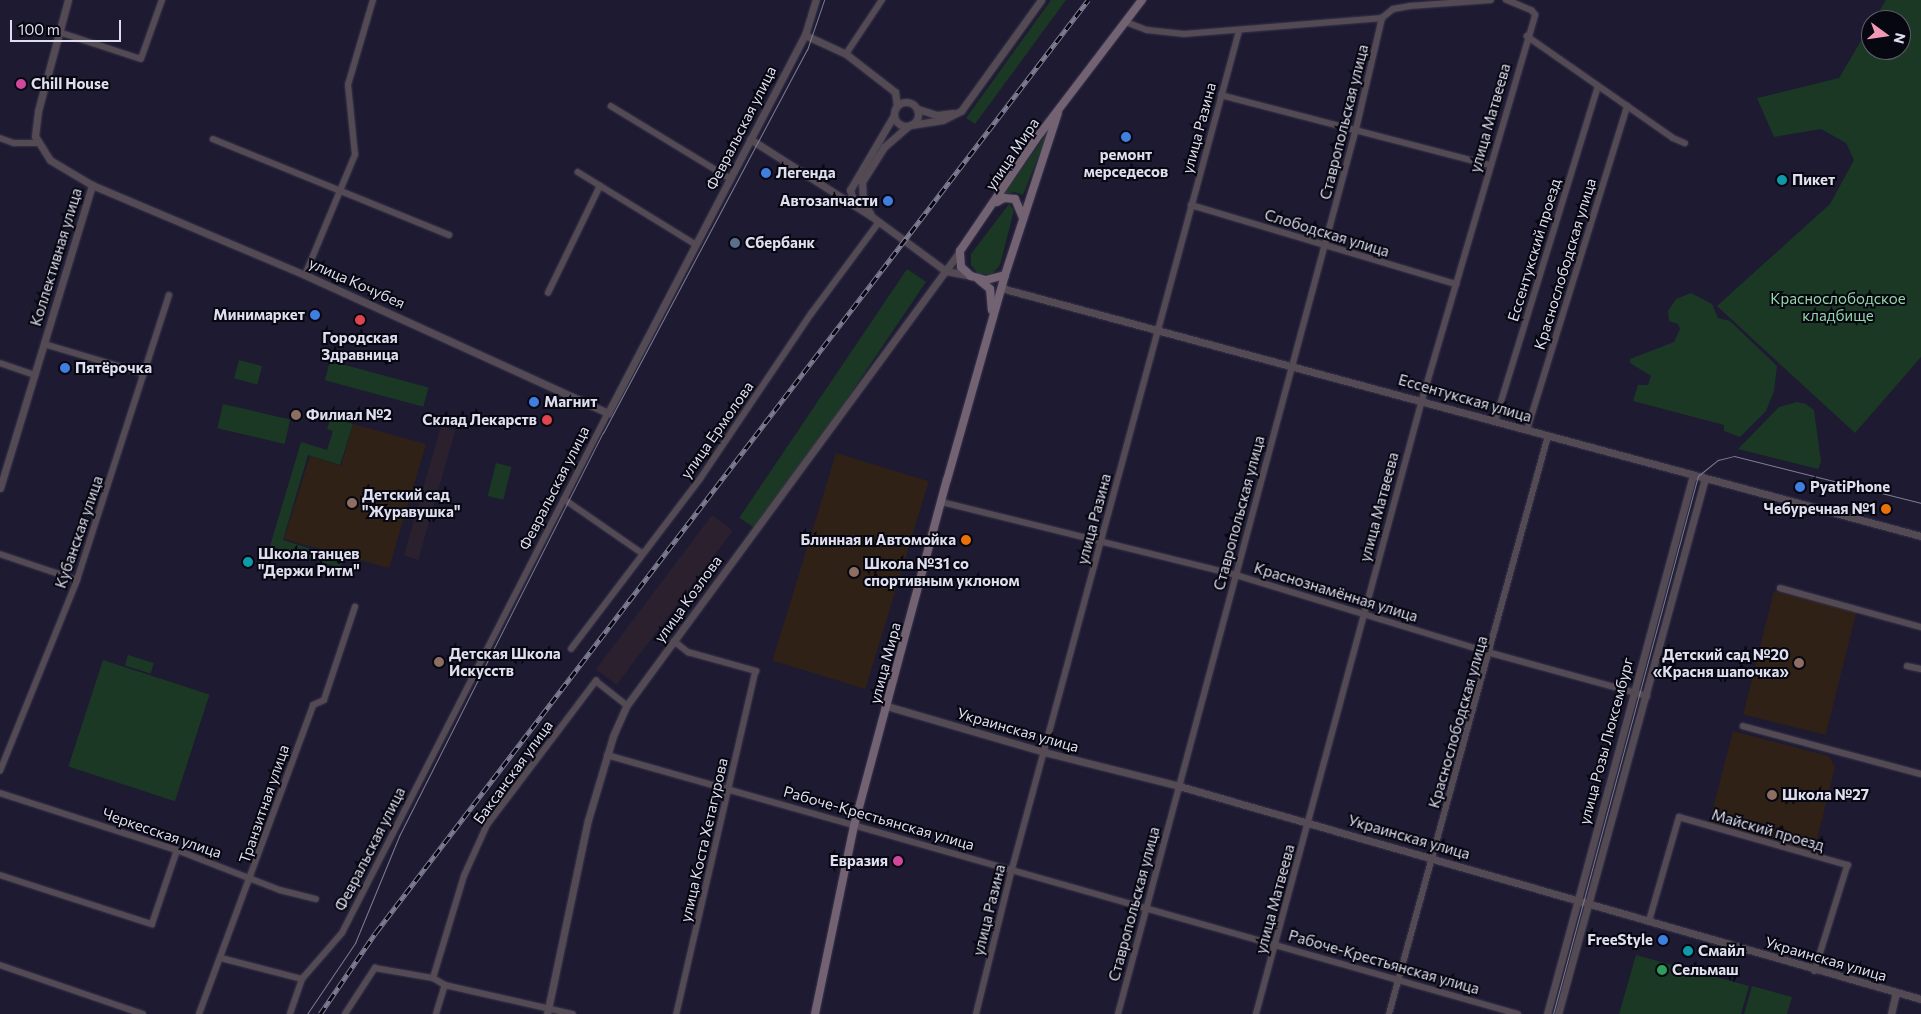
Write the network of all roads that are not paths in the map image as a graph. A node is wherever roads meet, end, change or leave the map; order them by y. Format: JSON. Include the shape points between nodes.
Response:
{"nodes":[{"id":1,"x":68,"y":0,"type":"edge"},
{"id":2,"x":162,"y":0,"type":"edge"},
{"id":3,"x":373,"y":0,"type":"edge"},
{"id":4,"x":816,"y":0,"type":"edge"},
{"id":5,"x":882,"y":0,"type":"edge"},
{"id":6,"x":1041,"y":0,"type":"edge"},
{"id":7,"x":1142,"y":0,"type":"edge"},
{"id":8,"x":1491,"y":0,"type":"edge"},
{"id":9,"x":1506,"y":0,"type":"edge"},
{"id":10,"x":1382,"y":18,"type":"junction"},
{"id":11,"x":1126,"y":22,"type":"junction"},
{"id":12,"x":1239,"y":31,"type":"junction"},
{"id":13,"x":59,"y":32,"type":"junction"},
{"id":14,"x":805,"y":35,"type":"junction"},
{"id":15,"x":1527,"y":36,"type":"junction"},
{"id":16,"x":846,"y":54,"type":"junction"},
{"id":17,"x":1598,"y":87,"type":"junction"},
{"id":18,"x":895,"y":92,"type":"junction"},
{"id":19,"x":1221,"y":95,"type":"junction"},
{"id":20,"x":908,"y":102,"type":"junction"},
{"id":21,"x":611,"y":106,"type":"dead end"},
{"id":22,"x":897,"y":106,"type":"junction"},
{"id":23,"x":1627,"y":106,"type":"junction"},
{"id":24,"x":918,"y":110,"type":"junction"},
{"id":25,"x":961,"y":111,"type":"junction"},
{"id":26,"x":1058,"y":113,"type":"junction"},
{"id":27,"x":894,"y":115,"type":"junction"},
{"id":28,"x":909,"y":126,"type":"junction"},
{"id":29,"x":1356,"y":129,"type":"junction"},
{"id":30,"x":0,"y":138,"type":"edge"},
{"id":31,"x":214,"y":139,"type":"dead end"},
{"id":32,"x":750,"y":139,"type":"junction"},
{"id":33,"x":37,"y":143,"type":"junction"},
{"id":34,"x":1685,"y":143,"type":"dead end"},
{"id":35,"x":1489,"y":165,"type":"junction"},
{"id":36,"x":578,"y":172,"type":"dead end"},
{"id":37,"x":730,"y":179,"type":"junction"},
{"id":38,"x":92,"y":185,"type":"junction"},
{"id":39,"x":600,"y":186,"type":"junction"},
{"id":40,"x":340,"y":190,"type":"junction"},
{"id":41,"x":995,"y":203,"type":"junction"},
{"id":42,"x":1191,"y":204,"type":"junction"},
{"id":43,"x":855,"y":206,"type":"junction"},
{"id":44,"x":871,"y":216,"type":"junction"},
{"id":45,"x":1023,"y":218,"type":"junction"},
{"id":46,"x":879,"y":222,"type":"junction"},
{"id":47,"x":449,"y":236,"type":"dead end"},
{"id":48,"x":695,"y":244,"type":"junction"},
{"id":49,"x":1325,"y":246,"type":"junction"},
{"id":50,"x":960,"y":251,"type":"junction"},
{"id":51,"x":946,"y":271,"type":"junction"},
{"id":52,"x":305,"y":275,"type":"junction"},
{"id":53,"x":1005,"y":275,"type":"junction"},
{"id":54,"x":974,"y":278,"type":"junction"},
{"id":55,"x":1456,"y":284,"type":"junction"},
{"id":56,"x":1002,"y":288,"type":"junction"},
{"id":57,"x":548,"y":293,"type":"dead end"},
{"id":58,"x":169,"y":296,"type":"dead end"},
{"id":59,"x":992,"y":322,"type":"junction"},
{"id":60,"x":1157,"y":328,"type":"junction"},
{"id":61,"x":44,"y":344,"type":"junction"},
{"id":62,"x":0,"y":363,"type":"edge"},
{"id":63,"x":1292,"y":366,"type":"junction"},
{"id":64,"x":142,"y":373,"type":"junction"},
{"id":65,"x":35,"y":375,"type":"junction"},
{"id":66,"x":1422,"y":400,"type":"junction"},
{"id":67,"x":608,"y":413,"type":"junction"},
{"id":68,"x":1495,"y":421,"type":"junction"},
{"id":69,"x":1527,"y":430,"type":"junction"},
{"id":70,"x":1548,"y":436,"type":"junction"},
{"id":71,"x":1693,"y":475,"type":"junction"},
{"id":72,"x":1705,"y":478,"type":"junction"},
{"id":73,"x":0,"y":488,"type":"edge"},
{"id":74,"x":564,"y":499,"type":"junction"},
{"id":75,"x":942,"y":502,"type":"junction"},
{"id":76,"x":1921,"y":536,"type":"edge"},
{"id":77,"x":1101,"y":542,"type":"junction"},
{"id":78,"x":642,"y":553,"type":"junction"},
{"id":79,"x":0,"y":554,"type":"edge"},
{"id":80,"x":1236,"y":575,"type":"junction"},
{"id":81,"x":77,"y":580,"type":"junction"},
{"id":82,"x":1780,"y":588,"type":"dead end"},
{"id":83,"x":354,"y":607,"type":"dead end"},
{"id":84,"x":1363,"y":612,"type":"junction"},
{"id":85,"x":1921,"y":627,"type":"edge"},
{"id":86,"x":674,"y":641,"type":"junction"},
{"id":87,"x":571,"y":649,"type":"dead end"},
{"id":88,"x":1491,"y":652,"type":"junction"},
{"id":89,"x":1907,"y":666,"type":"dead end"},
{"id":90,"x":1921,"y":669,"type":"edge"},
{"id":91,"x":1633,"y":692,"type":"junction"},
{"id":92,"x":1647,"y":696,"type":"junction"},
{"id":93,"x":627,"y":705,"type":"junction"},
{"id":94,"x":887,"y":706,"type":"junction"},
{"id":95,"x":1743,"y":726,"type":"dead end"},
{"id":96,"x":1044,"y":752,"type":"junction"},
{"id":97,"x":607,"y":755,"type":"junction"},
{"id":98,"x":0,"y":771,"type":"edge"},
{"id":99,"x":1921,"y":774,"type":"edge"},
{"id":100,"x":1179,"y":786,"type":"junction"},
{"id":101,"x":729,"y":787,"type":"junction"},
{"id":102,"x":0,"y":794,"type":"edge"},
{"id":103,"x":1308,"y":823,"type":"junction"},
{"id":104,"x":854,"y":826,"type":"junction"},
{"id":105,"x":177,"y":850,"type":"junction"},
{"id":106,"x":1432,"y":858,"type":"junction"},
{"id":107,"x":1012,"y":869,"type":"junction"},
{"id":108,"x":0,"y":875,"type":"edge"},
{"id":109,"x":252,"y":878,"type":"junction"},
{"id":110,"x":316,"y":899,"type":"dead end"},
{"id":111,"x":1576,"y":901,"type":"junction"},
{"id":112,"x":1588,"y":904,"type":"junction"},
{"id":113,"x":1145,"y":908,"type":"junction"},
{"id":114,"x":1649,"y":921,"type":"junction"},
{"id":115,"x":1276,"y":944,"type":"junction"},
{"id":116,"x":222,"y":958,"type":"junction"},
{"id":117,"x":0,"y":965,"type":"edge"},
{"id":118,"x":1815,"y":971,"type":"junction"},
{"id":119,"x":433,"y":978,"type":"junction"},
{"id":120,"x":302,"y":979,"type":"junction"},
{"id":121,"x":1399,"y":979,"type":"junction"},
{"id":122,"x":445,"y":985,"type":"junction"},
{"id":123,"x":1896,"y":993,"type":"junction"},
{"id":124,"x":1921,"y":999,"type":"edge"},
{"id":125,"x":547,"y":1011,"type":"edge"},
{"id":126,"x":143,"y":1014,"type":"edge"},
{"id":127,"x":199,"y":1014,"type":"edge"},
{"id":128,"x":290,"y":1014,"type":"edge"},
{"id":129,"x":345,"y":1014,"type":"edge"},
{"id":130,"x":436,"y":1014,"type":"edge"},
{"id":131,"x":573,"y":1014,"type":"edge"},
{"id":132,"x":677,"y":1014,"type":"edge"},
{"id":133,"x":815,"y":1014,"type":"edge"},
{"id":134,"x":976,"y":1014,"type":"edge"},
{"id":135,"x":1118,"y":1014,"type":"edge"},
{"id":136,"x":1256,"y":1014,"type":"edge"},
{"id":137,"x":1389,"y":1014,"type":"edge"},
{"id":138,"x":1518,"y":1014,"type":"edge"},
{"id":139,"x":1546,"y":1014,"type":"edge"},
{"id":140,"x":1558,"y":1014,"type":"edge"},
{"id":141,"x":1891,"y":1014,"type":"edge"}],
"edges":[{"from":1,"to":13,"type":"street"},
{"from":2,"to":13,"type":"street","via":[[142,59]]},
{"from":3,"to":40,"type":"street","via":[[348,85],[355,155]]},
{"from":4,"to":14,"type":"street","name":"Февральская улица"},
{"from":5,"to":16,"type":"street"},
{"from":6,"to":25,"type":"street"},
{"from":7,"to":11,"type":"main road"},
{"from":8,"to":10,"type":"street","via":[[1410,6],[1393,9]]},
{"from":9,"to":15,"type":"street","name":"улица Матвеева","via":[[1532,11],[1534,15]]},
{"from":10,"to":12,"type":"street"},
{"from":10,"to":29,"type":"street","name":"Ставропольская улица"},
{"from":11,"to":12,"type":"street","via":[[1147,30],[1184,34]]},
{"from":11,"to":26,"type":"main road"},
{"from":12,"to":19,"type":"street","name":"улица Разина"},
{"from":13,"to":33,"type":"street","via":[[38,110]]},
{"from":14,"to":16,"type":"street"},
{"from":14,"to":32,"type":"street","name":"Февральская улица"},
{"from":15,"to":17,"type":"street","via":[[1535,38]]},
{"from":15,"to":35,"type":"street","name":"улица Матвеева"},
{"from":16,"to":18,"type":"street"},
{"from":17,"to":23,"type":"street"},
{"from":17,"to":68,"type":"street","name":"Ессентукский проезд"},
{"from":18,"to":20,"type":"street"},
{"from":18,"to":22,"type":"street"},
{"from":19,"to":29,"type":"street"},
{"from":19,"to":42,"type":"street","name":"улица Разина"},
{"from":20,"to":22,"type":"street"},
{"from":20,"to":24,"type":"street"},
{"from":21,"to":37,"type":"street"},
{"from":22,"to":27,"type":"street"},
{"from":23,"to":34,"type":"street"},
{"from":23,"to":69,"type":"street","name":"Краснослободская улица"},
{"from":24,"to":25,"type":"street","via":[[937,115]]},
{"from":24,"to":28,"type":"street","via":[[918,119]]},
{"from":25,"to":28,"type":"street","via":[[942,120]]},
{"from":26,"to":41,"type":"main road","name":"улица Мира","via":[[1036,139]]},
{"from":26,"to":45,"type":"main road","name":"улица Мира"},
{"from":27,"to":28,"type":"street","via":[[899,124]]},
{"from":27,"to":43,"type":"street","via":[[850,190]]},
{"from":28,"to":44,"type":"street","via":[[884,147],[862,182],[863,201]]},
{"from":29,"to":35,"type":"street"},
{"from":29,"to":49,"type":"street","name":"Ставропольская улица"},
{"from":30,"to":33,"type":"street","via":[[14,143]]},
{"from":31,"to":40,"type":"street"},
{"from":32,"to":37,"type":"street","name":"Февральская улица"},
{"from":32,"to":43,"type":"street"},
{"from":33,"to":38,"type":"street","name":"Коллективная улица","via":[[50,160]]},
{"from":35,"to":55,"type":"street","name":"улица Матвеева"},
{"from":36,"to":39,"type":"street"},
{"from":37,"to":48,"type":"street","name":"Февральская улица"},
{"from":38,"to":52,"type":"street","name":"улица Кочубея"},
{"from":38,"to":61,"type":"street","name":"Коллективная улица"},
{"from":39,"to":48,"type":"street"},
{"from":39,"to":57,"type":"street"},
{"from":40,"to":47,"type":"street"},
{"from":40,"to":52,"type":"street"},
{"from":41,"to":45,"type":"main road","name":"улица Мира","via":[[1004,198],[1015,199]]},
{"from":41,"to":50,"type":"main road","name":"улица Мира"},
{"from":42,"to":49,"type":"street","name":"Слободская улица"},
{"from":42,"to":60,"type":"street","name":"улица Разина"},
{"from":43,"to":44,"type":"street"},
{"from":44,"to":46,"type":"street"},
{"from":45,"to":53,"type":"main road","name":"улица Мира"},
{"from":46,"to":51,"type":"street"},
{"from":46,"to":78,"type":"street","name":"улица Ермолова","via":[[812,314],[737,428]]},
{"from":48,"to":67,"type":"street","name":"Февральская улица"},
{"from":49,"to":55,"type":"street","name":"Слободская улица"},
{"from":49,"to":63,"type":"street","name":"Ставропольская улица"},
{"from":50,"to":51,"type":"street","name":"улица Козлова"},
{"from":50,"to":54,"type":"main road","name":"улица Мира","via":[[961,267]]},
{"from":51,"to":54,"type":"street"},
{"from":51,"to":86,"type":"street","name":"улица Козлова"},
{"from":52,"to":67,"type":"street","name":"улица Кочубея"},
{"from":53,"to":54,"type":"main road","via":[[994,279]]},
{"from":53,"to":56,"type":"main road","name":"улица Мира"},
{"from":54,"to":59,"type":"main road","name":"улица Мира","via":[[992,294]]},
{"from":55,"to":66,"type":"street","name":"улица Матвеева"},
{"from":56,"to":59,"type":"main road","name":"улица Мира"},
{"from":56,"to":60,"type":"street","name":"Ессентукская улица"},
{"from":58,"to":64,"type":"street","name":"Кубанская улица"},
{"from":59,"to":75,"type":"main road","name":"улица Мира"},
{"from":60,"to":63,"type":"street","name":"Ессентукская улица"},
{"from":60,"to":77,"type":"street","name":"улица Разина"},
{"from":61,"to":64,"type":"street"},
{"from":61,"to":65,"type":"street","name":"Коллективная улица"},
{"from":62,"to":65,"type":"street"},
{"from":63,"to":66,"type":"street","name":"Ессентукская улица"},
{"from":63,"to":80,"type":"street","name":"Ставропольская улица"},
{"from":64,"to":81,"type":"street","name":"Кубанская улица"},
{"from":65,"to":73,"type":"street","name":"Коллективная улица"},
{"from":66,"to":68,"type":"street","name":"Ессентукская улица"},
{"from":66,"to":84,"type":"street","name":"улица Матвеева"},
{"from":67,"to":74,"type":"street","name":"Февральская улица"},
{"from":68,"to":69,"type":"street","name":"Ессентукская улица"},
{"from":69,"to":70,"type":"street","name":"Ессентукская улица"},
{"from":70,"to":71,"type":"street","name":"Ессентукская улица"},
{"from":70,"to":88,"type":"street","name":"Краснослободская улица"},
{"from":71,"to":72,"type":"street","name":"Ессентукская улица"},
{"from":71,"to":91,"type":"street","name":"улица Розы Люксембург"},
{"from":72,"to":76,"type":"street","name":"Ессентукская улица"},
{"from":72,"to":92,"type":"street","name":"улица Розы Люксембург"},
{"from":74,"to":78,"type":"street"},
{"from":74,"to":120,"type":"street","name":"Февральская улица","via":[[354,915],[324,958]]},
{"from":75,"to":77,"type":"street","name":"Краснознамённая улица"},
{"from":75,"to":94,"type":"main road","name":"улица Мира"},
{"from":77,"to":80,"type":"street","name":"Краснознамённая улица"},
{"from":77,"to":96,"type":"street","name":"улица Разина"},
{"from":78,"to":87,"type":"street","name":"улица Ермолова"},
{"from":79,"to":81,"type":"street"},
{"from":80,"to":84,"type":"street","name":"Краснознамённая улица"},
{"from":80,"to":100,"type":"street","name":"Ставропольская улица"},
{"from":81,"to":98,"type":"street","name":"Кубанская улица"},
{"from":82,"to":85,"type":"street"},
{"from":83,"to":109,"type":"street","name":"Транзитная улица","via":[[324,700],[313,705]]},
{"from":84,"to":88,"type":"street","name":"Краснознамённая улица"},
{"from":84,"to":103,"type":"street","name":"улица Матвеева"},
{"from":86,"to":93,"type":"street","name":"улица Козлова"},
{"from":86,"to":101,"type":"street","name":"улица Коста Хетагурова","via":[[688,652],[756,671]]},
{"from":88,"to":91,"type":"street","name":"Краснознамённая улица"},
{"from":88,"to":106,"type":"street","name":"Краснослободская улица"},
{"from":89,"to":90,"type":"street"},
{"from":91,"to":92,"type":"street","name":"Краснознамённая улица"},
{"from":91,"to":111,"type":"street","name":"улица Розы Люксембург"},
{"from":92,"to":112,"type":"street","name":"улица Розы Люксембург"},
{"from":93,"to":97,"type":"street","name":"улица Козлова"},
{"from":93,"to":119,"type":"street","name":"Баксанская улица","via":[[596,681],[486,825],[464,876]]},
{"from":94,"to":96,"type":"street","name":"Украинская улица"},
{"from":94,"to":104,"type":"main road","name":"улица Мира"},
{"from":95,"to":99,"type":"street"},
{"from":96,"to":100,"type":"street","name":"Украинская улица"},
{"from":96,"to":107,"type":"street","name":"улица Разина"},
{"from":97,"to":101,"type":"street","name":"Рабоче-Крестьянская улица"},
{"from":97,"to":125,"type":"street","name":"улица Козлова","via":[[588,820]]},
{"from":100,"to":103,"type":"street","name":"Украинская улица"},
{"from":100,"to":113,"type":"street","name":"Ставропольская улица"},
{"from":101,"to":104,"type":"street","name":"Рабоче-Крестьянская улица"},
{"from":101,"to":132,"type":"street","name":"улица Коста Хетагурова"},
{"from":102,"to":105,"type":"street","name":"Черкесская улица"},
{"from":103,"to":106,"type":"street","name":"Украинская улица"},
{"from":103,"to":115,"type":"street","name":"улица Матвеева"},
{"from":104,"to":107,"type":"street","name":"Рабоче-Крестьянская улица"},
{"from":104,"to":133,"type":"main road","name":"улица Мира"},
{"from":105,"to":108,"type":"street","via":[[152,924]]},
{"from":105,"to":109,"type":"street","name":"Черкесская улица"},
{"from":106,"to":111,"type":"street","name":"Украинская улица"},
{"from":106,"to":121,"type":"street","name":"Краснослободская улица"},
{"from":107,"to":113,"type":"street","name":"Рабоче-Крестьянская улица"},
{"from":107,"to":134,"type":"street","name":"улица Разина"},
{"from":109,"to":110,"type":"street","name":"Черкесская улица"},
{"from":109,"to":116,"type":"street","name":"Транзитная улица"},
{"from":111,"to":112,"type":"street","name":"Украинская улица"},
{"from":111,"to":139,"type":"street","name":"улица Розы Люксембург"},
{"from":112,"to":114,"type":"street","name":"Украинская улица"},
{"from":112,"to":140,"type":"street","name":"улица Розы Люксембург"},
{"from":113,"to":115,"type":"street","name":"Рабоче-Крестьянская улица"},
{"from":113,"to":135,"type":"street","name":"Ставропольская улица"},
{"from":114,"to":118,"type":"street","name":"Украинская улица"},
{"from":114,"to":118,"type":"street","name":"Майский проезд","via":[[1679,817],[1848,865]]},
{"from":115,"to":121,"type":"street","name":"Рабоче-Крестьянская улица"},
{"from":115,"to":136,"type":"street","name":"улица Матвеева"},
{"from":116,"to":120,"type":"street"},
{"from":116,"to":127,"type":"street","name":"Транзитная улица"},
{"from":117,"to":126,"type":"street"},
{"from":118,"to":123,"type":"street","name":"Украинская улица"},
{"from":119,"to":122,"type":"street"},
{"from":119,"to":129,"type":"street","via":[[375,968]]},
{"from":120,"to":128,"type":"street","name":"Февральская улица"},
{"from":121,"to":137,"type":"street","name":"Краснослободская улица"},
{"from":121,"to":138,"type":"street","name":"Рабоче-Крестьянская улица"},
{"from":122,"to":125,"type":"street"},
{"from":122,"to":130,"type":"street"},
{"from":123,"to":124,"type":"street","name":"Украинская улица"},
{"from":123,"to":141,"type":"street"},
{"from":125,"to":131,"type":"street"}]}
